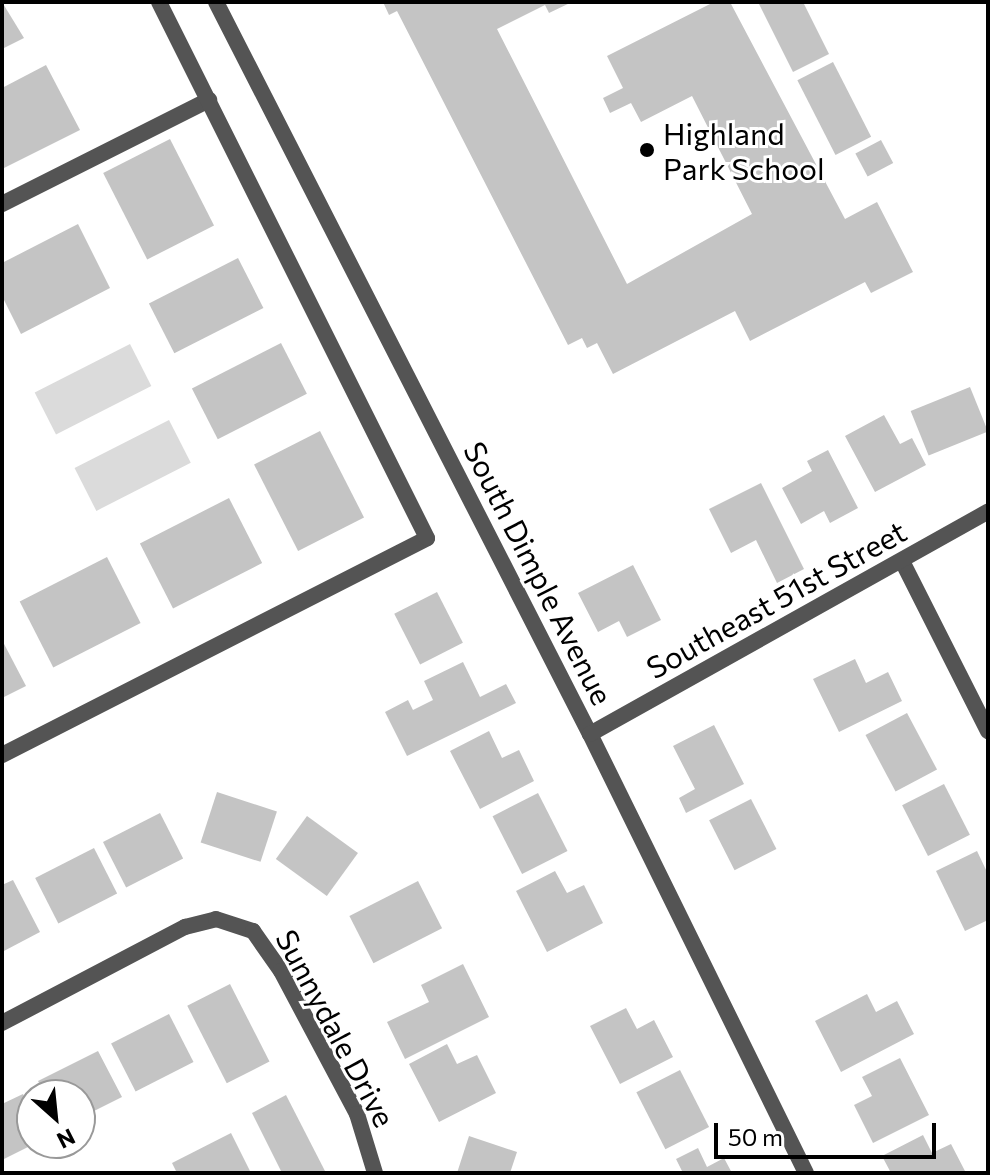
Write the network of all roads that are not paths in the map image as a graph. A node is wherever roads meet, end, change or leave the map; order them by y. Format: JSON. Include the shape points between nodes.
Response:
{"nodes":[{"id":1,"x":159,"y":2,"type":"edge"},
{"id":2,"x":216,"y":2,"type":"edge"},
{"id":3,"x":209,"y":100,"type":"junction"},
{"id":4,"x":2,"y":204,"type":"edge"},
{"id":5,"x":988,"y":512,"type":"edge"},
{"id":6,"x":902,"y":561,"type":"junction"},
{"id":7,"x":988,"y":731,"type":"edge"},
{"id":8,"x":590,"y":734,"type":"junction"},
{"id":9,"x":2,"y":755,"type":"edge"},
{"id":10,"x":2,"y":1023,"type":"edge"},
{"id":11,"x":375,"y":1173,"type":"edge"},
{"id":12,"x":806,"y":1173,"type":"edge"}],
"edges":[{"from":1,"to":3,"type":"street"},
{"from":2,"to":8,"type":"street","name":"South Dimple Avenue"},
{"from":3,"to":4,"type":"street"},
{"from":3,"to":9,"type":"street","via":[[427,538]]},
{"from":5,"to":6,"type":"street","name":"Southeast 51st Street"},
{"from":6,"to":7,"type":"street"},
{"from":6,"to":8,"type":"street","name":"Southeast 51st Street"},
{"from":8,"to":12,"type":"street","name":"South Dimple Avenue"},
{"from":10,"to":11,"type":"street","name":"Sunnydale Drive","via":[[185,927],[216,919],[253,931],[281,971],[357,1114]]}]}
